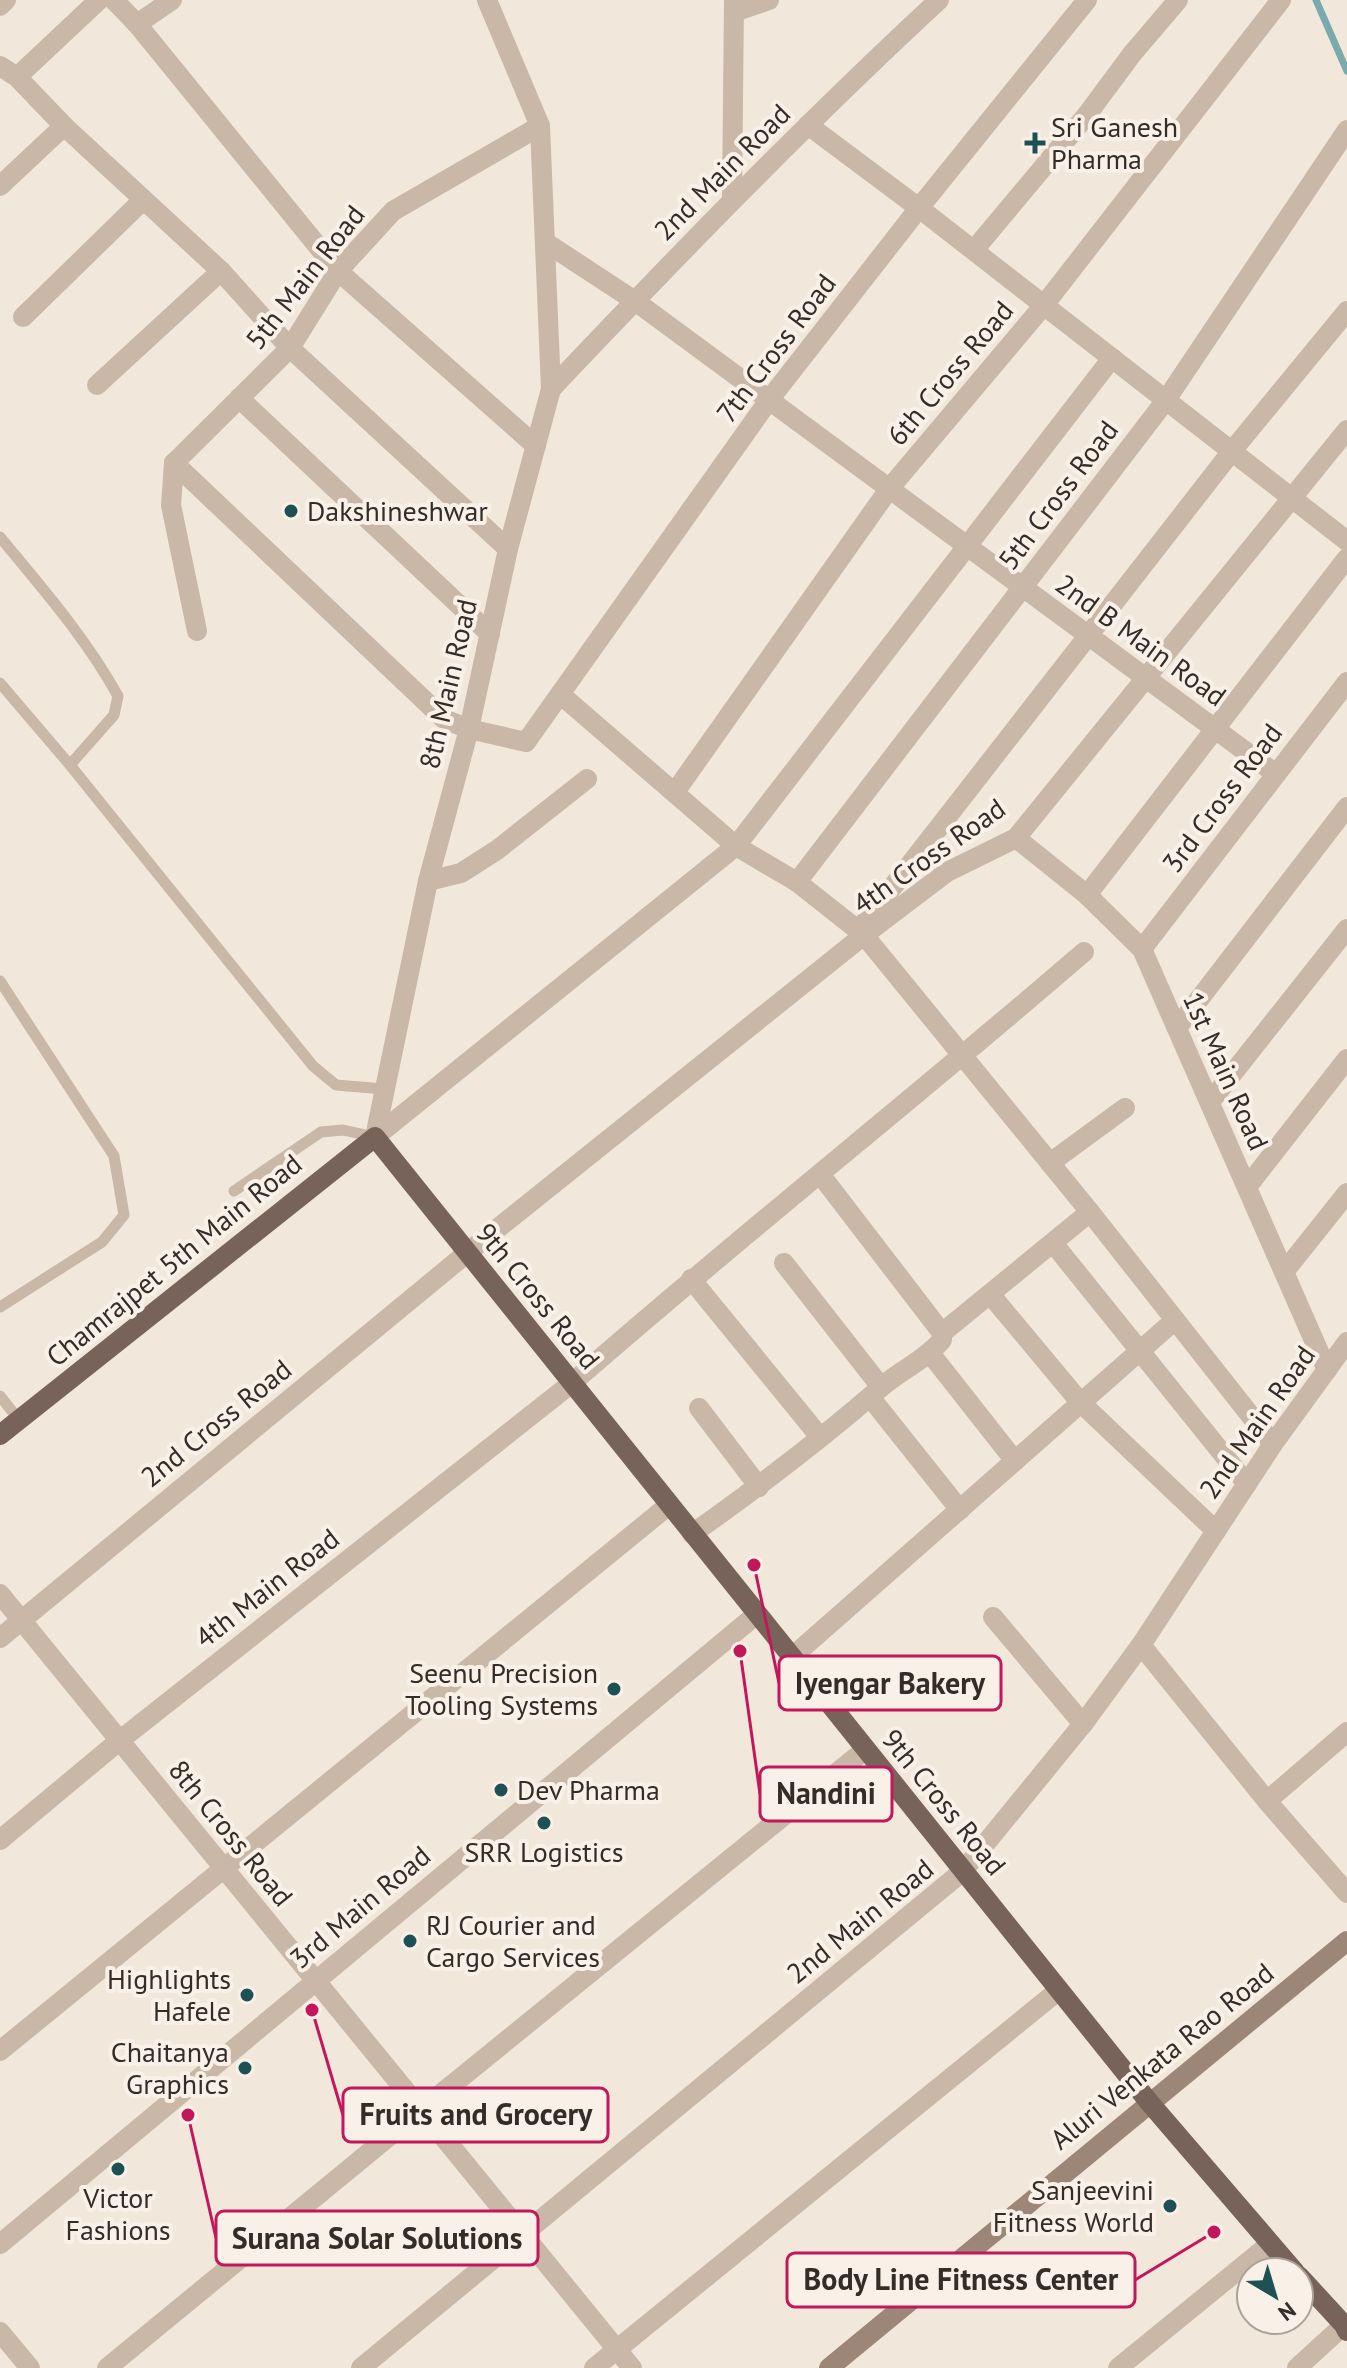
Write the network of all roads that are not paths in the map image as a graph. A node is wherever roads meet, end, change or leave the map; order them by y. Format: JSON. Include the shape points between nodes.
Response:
{"nodes":[{"id":1,"x":6,"y":0,"type":"edge"},
{"id":2,"x":114,"y":0,"type":"edge"},
{"id":3,"x":172,"y":0,"type":"edge"},
{"id":4,"x":487,"y":0,"type":"edge"},
{"id":5,"x":769,"y":0,"type":"edge"},
{"id":6,"x":939,"y":0,"type":"edge"},
{"id":7,"x":1087,"y":0,"type":"edge"},
{"id":8,"x":1178,"y":0,"type":"edge"},
{"id":9,"x":1281,"y":0,"type":"edge"},
{"id":10,"x":94,"y":2,"type":"edge"},
{"id":11,"x":0,"y":6,"type":"edge"},
{"id":12,"x":734,"y":6,"type":"edge"},
{"id":13,"x":137,"y":24,"type":"junction"},
{"id":14,"x":8,"y":71,"type":"edge"},
{"id":15,"x":808,"y":125,"type":"junction"},
{"id":16,"x":64,"y":126,"type":"junction"},
{"id":17,"x":540,"y":126,"type":"junction"},
{"id":18,"x":1347,"y":130,"type":"edge"},
{"id":19,"x":0,"y":186,"type":"edge"},
{"id":20,"x":732,"y":199,"type":"junction"},
{"id":21,"x":143,"y":200,"type":"junction"},
{"id":22,"x":919,"y":208,"type":"junction"},
{"id":23,"x":545,"y":242,"type":"junction"},
{"id":24,"x":974,"y":250,"type":"junction"},
{"id":25,"x":221,"y":271,"type":"junction"},
{"id":26,"x":338,"y":271,"type":"junction"},
{"id":27,"x":635,"y":301,"type":"junction"},
{"id":28,"x":1044,"y":305,"type":"junction"},
{"id":29,"x":1347,"y":311,"type":"edge"},
{"id":30,"x":23,"y":317,"type":"dead end"},
{"id":31,"x":290,"y":348,"type":"junction"},
{"id":32,"x":1112,"y":358,"type":"junction"},
{"id":33,"x":97,"y":385,"type":"dead end"},
{"id":34,"x":551,"y":389,"type":"junction"},
{"id":35,"x":239,"y":398,"type":"junction"},
{"id":36,"x":769,"y":400,"type":"junction"},
{"id":37,"x":1166,"y":400,"type":"junction"},
{"id":38,"x":1347,"y":430,"type":"edge"},
{"id":39,"x":536,"y":446,"type":"junction"},
{"id":40,"x":1232,"y":451,"type":"junction"},
{"id":41,"x":174,"y":463,"type":"junction"},
{"id":42,"x":889,"y":489,"type":"junction"},
{"id":43,"x":1293,"y":498,"type":"junction"},
{"id":44,"x":0,"y":537,"type":"edge"},
{"id":45,"x":1347,"y":541,"type":"edge"},
{"id":46,"x":967,"y":547,"type":"junction"},
{"id":47,"x":508,"y":549,"type":"junction"},
{"id":48,"x":1347,"y":558,"type":"edge"},
{"id":49,"x":1022,"y":587,"type":"junction"},
{"id":50,"x":197,"y":631,"type":"dead end"},
{"id":51,"x":490,"y":634,"type":"junction"},
{"id":52,"x":1088,"y":636,"type":"junction"},
{"id":53,"x":1146,"y":679,"type":"junction"},
{"id":54,"x":1347,"y":682,"type":"edge"},
{"id":55,"x":0,"y":683,"type":"edge"},
{"id":56,"x":560,"y":694,"type":"junction"},
{"id":57,"x":469,"y":729,"type":"junction"},
{"id":58,"x":1215,"y":729,"type":"junction"},
{"id":59,"x":70,"y":765,"type":"junction"},
{"id":60,"x":1276,"y":774,"type":"junction"},
{"id":61,"x":587,"y":779,"type":"dead end"},
{"id":62,"x":675,"y":792,"type":"junction"},
{"id":63,"x":1347,"y":807,"type":"edge"},
{"id":64,"x":1016,"y":838,"type":"junction"},
{"id":65,"x":736,"y":846,"type":"junction"},
{"id":66,"x":428,"y":881,"type":"junction"},
{"id":67,"x":797,"y":882,"type":"junction"},
{"id":68,"x":1087,"y":895,"type":"junction"},
{"id":69,"x":1347,"y":929,"type":"edge"},
{"id":70,"x":861,"y":933,"type":"junction"},
{"id":71,"x":1142,"y":949,"type":"junction"},
{"id":72,"x":1084,"y":952,"type":"dead end"},
{"id":73,"x":0,"y":981,"type":"edge"},
{"id":74,"x":1177,"y":1028,"type":"junction"},
{"id":75,"x":963,"y":1057,"type":"junction"},
{"id":76,"x":1347,"y":1059,"type":"edge"},
{"id":77,"x":384,"y":1089,"type":"junction"},
{"id":78,"x":1210,"y":1102,"type":"junction"},
{"id":79,"x":1125,"y":1108,"type":"dead end"},
{"id":80,"x":375,"y":1137,"type":"junction"},
{"id":81,"x":1050,"y":1163,"type":"junction"},
{"id":82,"x":820,"y":1174,"type":"junction"},
{"id":83,"x":1247,"y":1187,"type":"junction"},
{"id":84,"x":234,"y":1191,"type":"dead end"},
{"id":85,"x":1347,"y":1193,"type":"edge"},
{"id":86,"x":1090,"y":1212,"type":"junction"},
{"id":87,"x":1053,"y":1243,"type":"junction"},
{"id":88,"x":467,"y":1253,"type":"junction"},
{"id":89,"x":784,"y":1263,"type":"dead end"},
{"id":90,"x":1284,"y":1272,"type":"junction"},
{"id":91,"x":691,"y":1279,"type":"junction"},
{"id":92,"x":990,"y":1294,"type":"junction"},
{"id":93,"x":0,"y":1307,"type":"edge"},
{"id":94,"x":1175,"y":1320,"type":"junction"},
{"id":95,"x":942,"y":1333,"type":"junction"},
{"id":96,"x":1347,"y":1342,"type":"edge"},
{"id":97,"x":1140,"y":1352,"type":"junction"},
{"id":98,"x":930,"y":1353,"type":"junction"},
{"id":99,"x":1327,"y":1370,"type":"junction"},
{"id":100,"x":572,"y":1383,"type":"junction"},
{"id":101,"x":876,"y":1392,"type":"junction"},
{"id":102,"x":0,"y":1396,"type":"edge"},
{"id":103,"x":1080,"y":1402,"type":"junction"},
{"id":104,"x":699,"y":1408,"type":"dead end"},
{"id":105,"x":9,"y":1427,"type":"edge"},
{"id":106,"x":820,"y":1437,"type":"junction"},
{"id":107,"x":1273,"y":1444,"type":"junction"},
{"id":108,"x":1015,"y":1461,"type":"junction"},
{"id":109,"x":1247,"y":1484,"type":"junction"},
{"id":110,"x":759,"y":1487,"type":"junction"},
{"id":111,"x":669,"y":1505,"type":"junction"},
{"id":112,"x":960,"y":1510,"type":"junction"},
{"id":113,"x":1216,"y":1531,"type":"junction"},
{"id":114,"x":692,"y":1534,"type":"junction"},
{"id":115,"x":0,"y":1594,"type":"edge"},
{"id":116,"x":757,"y":1614,"type":"junction"},
{"id":117,"x":993,"y":1617,"type":"dead end"},
{"id":118,"x":21,"y":1620,"type":"junction"},
{"id":119,"x":0,"y":1638,"type":"edge"},
{"id":120,"x":1141,"y":1645,"type":"junction"},
{"id":121,"x":792,"y":1657,"type":"junction"},
{"id":122,"x":1083,"y":1724,"type":"junction"},
{"id":123,"x":1347,"y":1732,"type":"edge"},
{"id":124,"x":119,"y":1741,"type":"junction"},
{"id":125,"x":866,"y":1749,"type":"junction"},
{"id":126,"x":1267,"y":1801,"type":"junction"},
{"id":127,"x":0,"y":1840,"type":"edge"},
{"id":128,"x":223,"y":1868,"type":"junction"},
{"id":129,"x":963,"y":1871,"type":"junction"},
{"id":130,"x":1347,"y":1893,"type":"edge"},
{"id":131,"x":1347,"y":1941,"type":"edge"},
{"id":132,"x":315,"y":1980,"type":"junction"},
{"id":133,"x":1059,"y":1990,"type":"junction"},
{"id":134,"x":0,"y":2051,"type":"edge"},
{"id":135,"x":1149,"y":2102,"type":"junction"},
{"id":136,"x":421,"y":2110,"type":"junction"},
{"id":137,"x":523,"y":2234,"type":"junction"},
{"id":138,"x":0,"y":2244,"type":"edge"},
{"id":139,"x":1270,"y":2244,"type":"junction"},
{"id":140,"x":1281,"y":2256,"type":"edge"},
{"id":141,"x":1315,"y":2294,"type":"edge"},
{"id":142,"x":1346,"y":2328,"type":"edge"},
{"id":143,"x":0,"y":2332,"type":"edge"},
{"id":144,"x":617,"y":2350,"type":"junction"},
{"id":145,"x":30,"y":2368,"type":"edge"},
{"id":146,"x":107,"y":2368,"type":"edge"},
{"id":147,"x":361,"y":2368,"type":"edge"},
{"id":148,"x":594,"y":2368,"type":"edge"},
{"id":149,"x":632,"y":2368,"type":"edge"},
{"id":150,"x":829,"y":2368,"type":"edge"},
{"id":151,"x":1118,"y":2368,"type":"edge"},
{"id":152,"x":1297,"y":2368,"type":"edge"}],
"edges":[{"from":1,"to":11,"type":"street"},
{"from":2,"to":13,"type":"street"},
{"from":3,"to":13,"type":"street"},
{"from":4,"to":17,"type":"street"},
{"from":5,"to":12,"type":"street"},
{"from":6,"to":15,"type":"street","name":"2nd Main Road"},
{"from":7,"to":22,"type":"street","name":"7th Cross Road"},
{"from":8,"to":24,"type":"street"},
{"from":9,"to":28,"type":"street","name":"6th Cross Road"},
{"from":10,"to":14,"type":"street"},
{"from":12,"to":20,"type":"street"},
{"from":13,"to":26,"type":"street"},
{"from":14,"to":16,"type":"street"},
{"from":15,"to":20,"type":"street","name":"2nd Main Road"},
{"from":15,"to":22,"type":"street"},
{"from":16,"to":19,"type":"street"},
{"from":16,"to":21,"type":"street"},
{"from":17,"to":23,"type":"street","name":"8th Main Road"},
{"from":17,"to":26,"type":"street","name":"5th Main Road","via":[[393,211]]},
{"from":18,"to":37,"type":"street","name":"5th Cross Road"},
{"from":20,"to":27,"type":"street","name":"2nd Main Road"},
{"from":21,"to":25,"type":"street"},
{"from":21,"to":30,"type":"street"},
{"from":22,"to":24,"type":"street"},
{"from":22,"to":36,"type":"street","name":"7th Cross Road"},
{"from":23,"to":27,"type":"street","name":"2nd B Main Road"},
{"from":23,"to":34,"type":"street","name":"8th Main Road"},
{"from":24,"to":28,"type":"street"},
{"from":25,"to":31,"type":"street"},
{"from":25,"to":33,"type":"street"},
{"from":26,"to":31,"type":"street","name":"5th Main Road"},
{"from":26,"to":39,"type":"street"},
{"from":27,"to":34,"type":"street","name":"2nd Main Road"},
{"from":27,"to":36,"type":"street","name":"2nd B Main Road"},
{"from":28,"to":32,"type":"street"},
{"from":28,"to":42,"type":"street","name":"6th Cross Road"},
{"from":29,"to":40,"type":"street"},
{"from":31,"to":35,"type":"street","name":"5th Main Road"},
{"from":31,"to":47,"type":"street"},
{"from":32,"to":37,"type":"street"},
{"from":32,"to":46,"type":"street"},
{"from":34,"to":39,"type":"street","name":"8th Main Road"},
{"from":35,"to":41,"type":"street","name":"5th Main Road"},
{"from":35,"to":51,"type":"street"},
{"from":36,"to":42,"type":"street","name":"2nd B Main Road"},
{"from":36,"to":56,"type":"street","name":"7th Cross Road"},
{"from":37,"to":40,"type":"street"},
{"from":37,"to":49,"type":"street","name":"5th Cross Road"},
{"from":38,"to":43,"type":"street","name":"4th Cross Road"},
{"from":39,"to":47,"type":"street","name":"8th Main Road"},
{"from":40,"to":43,"type":"street"},
{"from":40,"to":52,"type":"street"},
{"from":41,"to":50,"type":"street","via":[[171,505]]},
{"from":41,"to":57,"type":"street","via":[[444,719]]},
{"from":42,"to":46,"type":"street","name":"2nd B Main Road"},
{"from":42,"to":62,"type":"street","name":"6th Cross Road"},
{"from":43,"to":45,"type":"street"},
{"from":43,"to":53,"type":"street","name":"4th Cross Road"},
{"from":44,"to":59,"type":"lane","via":[[57,605],[118,696],[114,715]]},
{"from":46,"to":49,"type":"street","name":"2nd B Main Road"},
{"from":46,"to":65,"type":"street"},
{"from":47,"to":51,"type":"street","name":"8th Main Road"},
{"from":48,"to":58,"type":"street"},
{"from":49,"to":52,"type":"street","name":"2nd B Main Road"},
{"from":49,"to":67,"type":"street","name":"5th Cross Road"},
{"from":51,"to":57,"type":"street","name":"8th Main Road"},
{"from":52,"to":53,"type":"street","name":"2nd B Main Road"},
{"from":52,"to":70,"type":"street"},
{"from":53,"to":58,"type":"street","name":"2nd B Main Road"},
{"from":53,"to":64,"type":"street","name":"4th Cross Road"},
{"from":54,"to":60,"type":"street","name":"3rd Cross Road"},
{"from":55,"to":59,"type":"lane"},
{"from":56,"to":57,"type":"street","name":"7th Cross Road","via":[[526,742]]},
{"from":56,"to":62,"type":"street"},
{"from":57,"to":66,"type":"street","name":"8th Main Road"},
{"from":58,"to":60,"type":"street","name":"2nd B Main Road"},
{"from":58,"to":68,"type":"street"},
{"from":59,"to":77,"type":"lane","via":[[313,1066],[336,1085]]},
{"from":60,"to":71,"type":"street","name":"3rd Cross Road"},
{"from":61,"to":66,"type":"street","via":[[497,850],[461,873]]},
{"from":62,"to":65,"type":"street"},
{"from":63,"to":74,"type":"street"},
{"from":64,"to":68,"type":"street","name":"1st Main Road"},
{"from":64,"to":70,"type":"street","name":"4th Cross Road","via":[[947,872]]},
{"from":65,"to":67,"type":"street"},
{"from":65,"to":80,"type":"street"},
{"from":66,"to":77,"type":"street","name":"8th Main Road"},
{"from":67,"to":70,"type":"street"},
{"from":68,"to":71,"type":"street","name":"1st Main Road"},
{"from":69,"to":78,"type":"street"},
{"from":70,"to":75,"type":"street"},
{"from":70,"to":88,"type":"street","name":"4th Cross Road"},
{"from":71,"to":74,"type":"street","name":"1st Main Road"},
{"from":72,"to":75,"type":"street","name":"4th Main Road"},
{"from":73,"to":93,"type":"lane","via":[[114,1156],[124,1215],[102,1242]]},
{"from":74,"to":78,"type":"street","name":"1st Main Road"},
{"from":75,"to":81,"type":"street"},
{"from":75,"to":82,"type":"street","name":"4th Main Road"},
{"from":76,"to":83,"type":"street"},
{"from":77,"to":80,"type":"street","name":"8th Main Road"},
{"from":78,"to":83,"type":"street","name":"1st Main Road"},
{"from":79,"to":81,"type":"street"},
{"from":80,"to":84,"type":"lane","via":[[343,1130],[321,1132]]},
{"from":80,"to":88,"type":"main road","name":"9th Cross Road"},
{"from":80,"to":105,"type":"main road","name":"Chamrajpet 5th Main Road"},
{"from":81,"to":86,"type":"street"},
{"from":82,"to":91,"type":"street","name":"4th Main Road"},
{"from":82,"to":95,"type":"street"},
{"from":83,"to":90,"type":"street","name":"1st Main Road"},
{"from":85,"to":90,"type":"street"},
{"from":86,"to":87,"type":"street"},
{"from":86,"to":94,"type":"street"},
{"from":87,"to":92,"type":"street"},
{"from":87,"to":97,"type":"street"},
{"from":88,"to":100,"type":"main road","name":"9th Cross Road"},
{"from":88,"to":118,"type":"street","name":"2nd Cross Road"},
{"from":89,"to":101,"type":"street"},
{"from":90,"to":99,"type":"street","name":"1st Main Road"},
{"from":91,"to":100,"type":"street","name":"4th Main Road"},
{"from":91,"to":106,"type":"street"},
{"from":92,"to":95,"type":"street"},
{"from":92,"to":103,"type":"street"},
{"from":94,"to":97,"type":"street"},
{"from":94,"to":107,"type":"street"},
{"from":95,"to":98,"type":"street"},
{"from":96,"to":99,"type":"street","name":"2nd Main Road"},
{"from":97,"to":103,"type":"street"},
{"from":97,"to":109,"type":"street"},
{"from":98,"to":101,"type":"street"},
{"from":98,"to":108,"type":"street"},
{"from":99,"to":107,"type":"street","name":"2nd Main Road"},
{"from":100,"to":111,"type":"main road","name":"9th Cross Road"},
{"from":100,"to":124,"type":"street","name":"4th Main Road"},
{"from":101,"to":106,"type":"street"},
{"from":101,"to":112,"type":"street"},
{"from":102,"to":105,"type":"lane"},
{"from":103,"to":108,"type":"street"},
{"from":103,"to":113,"type":"street"},
{"from":104,"to":110,"type":"street"},
{"from":106,"to":110,"type":"street"},
{"from":107,"to":109,"type":"street","name":"2nd Main Road"},
{"from":108,"to":112,"type":"street"},
{"from":109,"to":113,"type":"street","name":"2nd Main Road"},
{"from":110,"to":114,"type":"street"},
{"from":111,"to":114,"type":"main road","name":"9th Cross Road"},
{"from":111,"to":128,"type":"street"},
{"from":112,"to":121,"type":"street"},
{"from":113,"to":120,"type":"street","name":"2nd Main Road"},
{"from":114,"to":116,"type":"main road","name":"9th Cross Road"},
{"from":115,"to":118,"type":"street","name":"8th Cross Road"},
{"from":116,"to":121,"type":"main road","name":"9th Cross Road"},
{"from":116,"to":132,"type":"street","name":"3rd Main Road"},
{"from":117,"to":122,"type":"street"},
{"from":118,"to":119,"type":"street","name":"2nd Cross Road"},
{"from":118,"to":124,"type":"street","name":"8th Cross Road"},
{"from":120,"to":122,"type":"street","name":"2nd Main Road"},
{"from":120,"to":126,"type":"street"},
{"from":121,"to":125,"type":"main road","name":"9th Cross Road"},
{"from":122,"to":129,"type":"street","name":"2nd Main Road"},
{"from":123,"to":126,"type":"street"},
{"from":124,"to":127,"type":"street","name":"4th Main Road"},
{"from":124,"to":128,"type":"street","name":"8th Cross Road"},
{"from":125,"to":129,"type":"main road","name":"9th Cross Road"},
{"from":125,"to":136,"type":"street"},
{"from":126,"to":130,"type":"street"},
{"from":128,"to":132,"type":"street","name":"8th Cross Road"},
{"from":128,"to":134,"type":"street"},
{"from":129,"to":133,"type":"main road","name":"9th Cross Road"},
{"from":129,"to":137,"type":"street","name":"2nd Main Road"},
{"from":131,"to":135,"type":"main road","name":"Aluri Venkata Rao Road"},
{"from":132,"to":136,"type":"street","name":"8th Cross Road"},
{"from":132,"to":138,"type":"street","name":"3rd Main Road"},
{"from":133,"to":135,"type":"main road","name":"9th Cross Road"},
{"from":133,"to":144,"type":"street"},
{"from":135,"to":139,"type":"main road","name":"9th Cross Road"},
{"from":135,"to":150,"type":"main road","name":"Aluri Venkata Rao Road"},
{"from":136,"to":137,"type":"street","name":"8th Cross Road"},
{"from":136,"to":146,"type":"street"},
{"from":137,"to":144,"type":"street","name":"8th Cross Road"},
{"from":137,"to":147,"type":"street","name":"2nd Main Road"},
{"from":139,"to":140,"type":"main road","name":"9th Cross Road"},
{"from":139,"to":151,"type":"street"},
{"from":141,"to":142,"type":"main road","name":"9th Cross Road"},
{"from":142,"to":152,"type":"street"},
{"from":143,"to":145,"type":"street"},
{"from":144,"to":148,"type":"street"},
{"from":144,"to":149,"type":"street","name":"8th Cross Road"}]}
